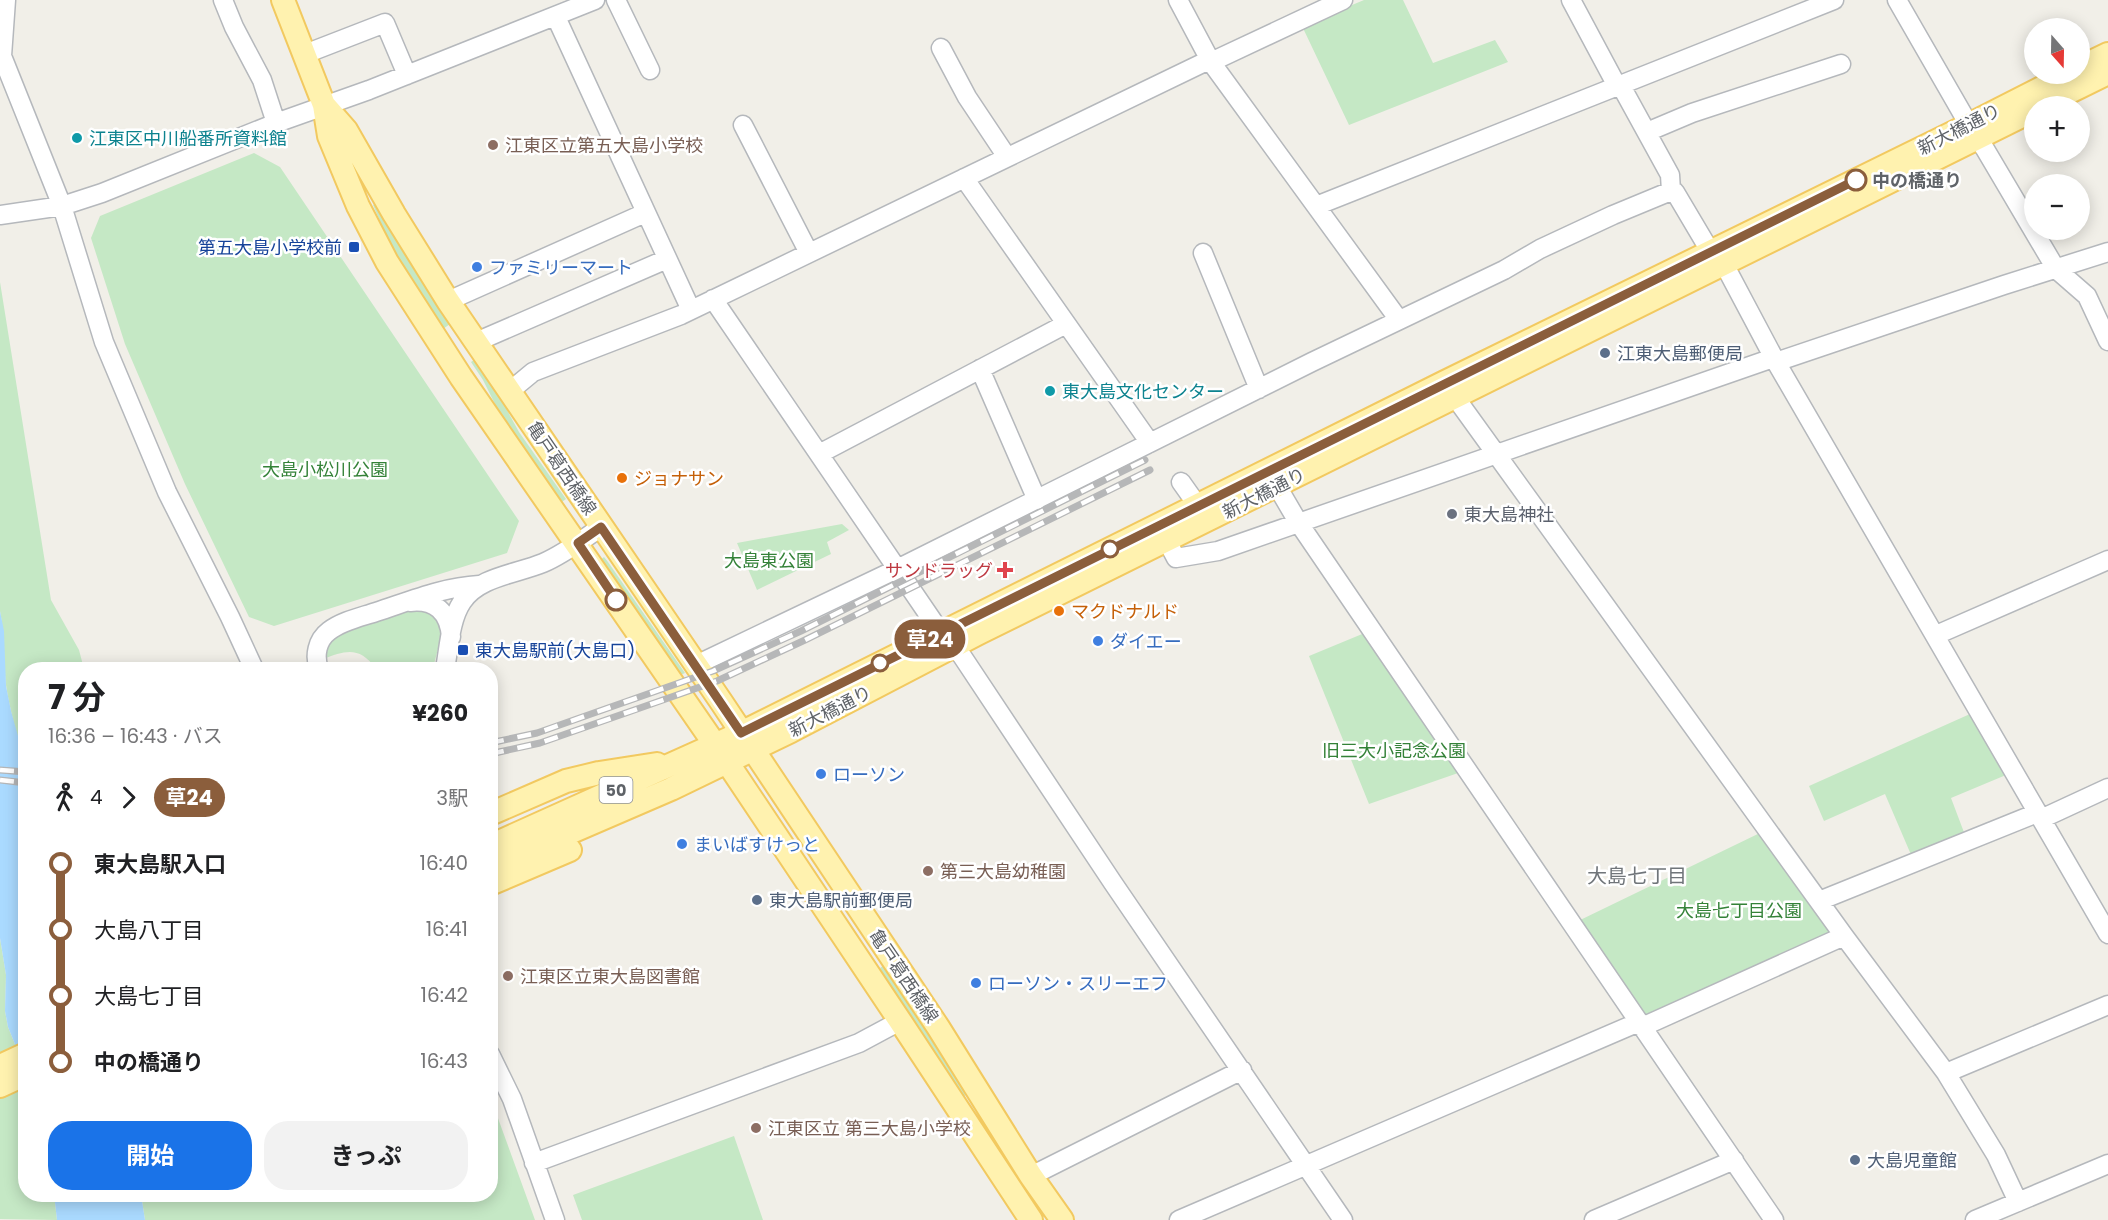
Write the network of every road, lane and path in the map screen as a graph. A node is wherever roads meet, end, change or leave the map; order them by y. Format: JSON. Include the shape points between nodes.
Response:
{"nodes":[{"id":1,"x":6,"y":0,"type":"edge"},
{"id":2,"x":223,"y":0,"type":"edge"},
{"id":3,"x":283,"y":0,"type":"edge"},
{"id":4,"x":595,"y":0,"type":"edge"},
{"id":5,"x":616,"y":0,"type":"edge"},
{"id":6,"x":1178,"y":0,"type":"edge"},
{"id":7,"x":1343,"y":0,"type":"edge"},
{"id":8,"x":1570,"y":0,"type":"edge"},
{"id":9,"x":1834,"y":0,"type":"edge"},
{"id":10,"x":1897,"y":0,"type":"edge"},
{"id":11,"x":559,"y":10,"type":"edge"},
{"id":12,"x":941,"y":48,"type":"dead end"},
{"id":13,"x":305,"y":54,"type":"junction"},
{"id":14,"x":2108,"y":54,"type":"edge"},
{"id":15,"x":1210,"y":61,"type":"junction"},
{"id":16,"x":1841,"y":63,"type":"dead end"},
{"id":17,"x":2090,"y":63,"type":"edge"},
{"id":18,"x":650,"y":70,"type":"dead end"},
{"id":19,"x":2108,"y":73,"type":"edge"},
{"id":20,"x":407,"y":75,"type":"junction"},
{"id":21,"x":2052,"y":84,"type":"edge"},
{"id":22,"x":1619,"y":85,"type":"junction"},
{"id":23,"x":2061,"y":96,"type":"edge"},
{"id":24,"x":324,"y":105,"type":"junction"},
{"id":25,"x":2024,"y":114,"type":"edge"},
{"id":26,"x":276,"y":123,"type":"junction"},
{"id":27,"x":743,"y":124,"type":"dead end"},
{"id":28,"x":1974,"y":131,"type":"junction"},
{"id":29,"x":1647,"y":132,"type":"junction"},
{"id":30,"x":1007,"y":157,"type":"junction"},
{"id":31,"x":964,"y":178,"type":"junction"},
{"id":32,"x":1667,"y":192,"type":"junction"},
{"id":33,"x":62,"y":206,"type":"junction"},
{"id":34,"x":1316,"y":206,"type":"junction"},
{"id":35,"x":645,"y":213,"type":"junction"},
{"id":36,"x":0,"y":215,"type":"edge"},
{"id":37,"x":2108,"y":252,"type":"edge"},
{"id":38,"x":809,"y":253,"type":"junction"},
{"id":39,"x":1203,"y":253,"type":"dead end"},
{"id":40,"x":1717,"y":258,"type":"junction"},
{"id":41,"x":667,"y":259,"type":"junction"},
{"id":42,"x":2056,"y":268,"type":"junction"},
{"id":43,"x":712,"y":299,"type":"junction"},
{"id":44,"x":448,"y":301,"type":"junction"},
{"id":45,"x":690,"y":310,"type":"junction"},
{"id":46,"x":1399,"y":320,"type":"junction"},
{"id":47,"x":1066,"y":324,"type":"junction"},
{"id":48,"x":431,"y":332,"type":"junction"},
{"id":49,"x":473,"y":338,"type":"junction"},
{"id":50,"x":2108,"y":341,"type":"edge"},
{"id":51,"x":1774,"y":360,"type":"junction"},
{"id":52,"x":980,"y":369,"type":"junction"},
{"id":53,"x":461,"y":377,"type":"junction"},
{"id":54,"x":1260,"y":389,"type":"junction"},
{"id":55,"x":510,"y":391,"type":"junction"},
{"id":56,"x":1455,"y":397,"type":"junction"},
{"id":57,"x":1150,"y":443,"type":"junction"},
{"id":58,"x":819,"y":454,"type":"junction"},
{"id":59,"x":1496,"y":454,"type":"junction"},
{"id":60,"x":1181,"y":482,"type":"dead end"},
{"id":61,"x":1277,"y":486,"type":"junction"},
{"id":62,"x":1037,"y":500,"type":"junction"},
{"id":63,"x":1198,"y":506,"type":"junction"},
{"id":64,"x":1298,"y":522,"type":"junction"},
{"id":65,"x":601,"y":527,"type":"junction"},
{"id":66,"x":1167,"y":541,"type":"junction"},
{"id":67,"x":578,"y":543,"type":"junction"},
{"id":68,"x":2108,"y":560,"type":"edge"},
{"id":69,"x":897,"y":569,"type":"junction"},
{"id":70,"x":479,"y":585,"type":"junction"},
{"id":71,"x":402,"y":603,"type":"junction"},
{"id":72,"x":1940,"y":635,"type":"junction"},
{"id":73,"x":948,"y":640,"type":"junction"},
{"id":74,"x":450,"y":646,"type":"junction"},
{"id":75,"x":251,"y":662,"type":"edge"},
{"id":76,"x":319,"y":662,"type":"edge"},
{"id":77,"x":447,"y":662,"type":"edge"},
{"id":78,"x":696,"y":665,"type":"junction"},
{"id":79,"x":747,"y":741,"type":"junction"},
{"id":80,"x":721,"y":754,"type":"junction"},
{"id":81,"x":676,"y":763,"type":"junction"},
{"id":82,"x":2108,"y":788,"type":"edge"},
{"id":83,"x":671,"y":789,"type":"junction"},
{"id":84,"x":498,"y":811,"type":"edge"},
{"id":85,"x":2039,"y":816,"type":"junction"},
{"id":86,"x":498,"y":842,"type":"edge"},
{"id":87,"x":498,"y":864,"type":"edge"},
{"id":88,"x":498,"y":881,"type":"edge"},
{"id":89,"x":1819,"y":901,"type":"junction"},
{"id":90,"x":2108,"y":934,"type":"edge"},
{"id":91,"x":1844,"y":936,"type":"junction"},
{"id":92,"x":2108,"y":1005,"type":"edge"},
{"id":93,"x":900,"y":1020,"type":"junction"},
{"id":94,"x":1640,"y":1024,"type":"junction"},
{"id":95,"x":18,"y":1058,"type":"edge"},
{"id":96,"x":0,"y":1066,"type":"edge"},
{"id":97,"x":498,"y":1070,"type":"edge"},
{"id":98,"x":1242,"y":1070,"type":"junction"},
{"id":99,"x":1946,"y":1073,"type":"junction"},
{"id":100,"x":18,"y":1078,"type":"edge"},
{"id":101,"x":0,"y":1086,"type":"edge"},
{"id":102,"x":1734,"y":1160,"type":"junction"},
{"id":103,"x":534,"y":1163,"type":"junction"},
{"id":104,"x":2108,"y":1164,"type":"edge"},
{"id":105,"x":1307,"y":1166,"type":"junction"},
{"id":106,"x":1031,"y":1176,"type":"junction"},
{"id":107,"x":2018,"y":1202,"type":"junction"},
{"id":108,"x":1051,"y":1216,"type":"edge"},
{"id":109,"x":555,"y":1220,"type":"edge"},
{"id":110,"x":1031,"y":1220,"type":"edge"},
{"id":111,"x":1179,"y":1220,"type":"edge"},
{"id":112,"x":1343,"y":1220,"type":"edge"},
{"id":113,"x":1594,"y":1220,"type":"edge"},
{"id":114,"x":1774,"y":1220,"type":"edge"},
{"id":115,"x":1975,"y":1220,"type":"edge"}],
"edges":[{"from":1,"to":33,"type":"street","via":[[2,56]]},
{"from":2,"to":26,"type":"street","via":[[262,80]]},
{"from":3,"to":13,"type":"main road","name":"亀戸葛西橋線"},
{"from":4,"to":11,"type":"street"},
{"from":5,"to":18,"type":"street"},
{"from":6,"to":15,"type":"street"},
{"from":7,"to":15,"type":"street"},
{"from":8,"to":22,"type":"street"},
{"from":9,"to":22,"type":"street"},
{"from":10,"to":28,"type":"street"},
{"from":11,"to":20,"type":"street"},
{"from":11,"to":35,"type":"street"},
{"from":12,"to":30,"type":"street","via":[[967,97]]},
{"from":13,"to":20,"type":"street","via":[[385,23]]},
{"from":13,"to":24,"type":"main road","name":"亀戸葛西橋線"},
{"from":14,"to":17,"type":"main road"},
{"from":15,"to":30,"type":"street"},
{"from":15,"to":34,"type":"street"},
{"from":16,"to":29,"type":"street"},
{"from":19,"to":23,"type":"main road"},
{"from":20,"to":24,"type":"street"},
{"from":21,"to":28,"type":"main road","name":"新大橋通り","number":"50"},
{"from":22,"to":29,"type":"street"},
{"from":22,"to":34,"type":"street"},
{"from":24,"to":26,"type":"street"},
{"from":24,"to":44,"type":"main road","name":"亀戸葛西橋線","via":[[346,130]]},
{"from":24,"to":48,"type":"main road","name":"亀戸葛西橋線","via":[[329,136],[358,206]]},
{"from":25,"to":28,"type":"main road","name":"新大橋通り","number":"50"},
{"from":26,"to":33,"type":"street"},
{"from":27,"to":38,"type":"street"},
{"from":28,"to":40,"type":"main road","name":"新大橋通り","number":"50"},
{"from":28,"to":42,"type":"street"},
{"from":29,"to":32,"type":"street","via":[[1670,175]]},
{"from":30,"to":31,"type":"street"},
{"from":31,"to":38,"type":"street"},
{"from":31,"to":47,"type":"street"},
{"from":32,"to":40,"type":"street","via":[[1675,192]]},
{"from":32,"to":46,"type":"street","via":[[1613,214]]},
{"from":33,"to":36,"type":"street"},
{"from":33,"to":75,"type":"street","via":[[104,342],[167,492]]},
{"from":34,"to":46,"type":"street"},
{"from":35,"to":41,"type":"street"},
{"from":35,"to":44,"type":"street"},
{"from":37,"to":42,"type":"street"},
{"from":38,"to":43,"type":"street"},
{"from":39,"to":54,"type":"street"},
{"from":40,"to":51,"type":"street"},
{"from":40,"to":56,"type":"main road","name":"新大橋通り","number":"50"},
{"from":40,"to":63,"type":"main road","name":"新大橋通り","number":"50"},
{"from":41,"to":45,"type":"street"},
{"from":41,"to":49,"type":"street"},
{"from":42,"to":50,"type":"street","via":[[2087,296]]},
{"from":42,"to":51,"type":"street"},
{"from":43,"to":45,"type":"street"},
{"from":43,"to":58,"type":"street"},
{"from":44,"to":49,"type":"main road","name":"亀戸葛西橋線"},
{"from":45,"to":55,"type":"street","via":[[533,372]]},
{"from":46,"to":54,"type":"street"},
{"from":47,"to":52,"type":"street"},
{"from":47,"to":57,"type":"street"},
{"from":48,"to":49,"type":"main road","via":[[448,341],[463,331]]},
{"from":48,"to":53,"type":"main road","name":"亀戸葛西橋線"},
{"from":49,"to":53,"type":"main road","via":[[472,348],[459,363]]},
{"from":49,"to":55,"type":"main road","name":"亀戸葛西橋線"},
{"from":51,"to":59,"type":"street"},
{"from":51,"to":72,"type":"street"},
{"from":52,"to":58,"type":"street"},
{"from":52,"to":62,"type":"street"},
{"from":53,"to":67,"type":"main road","name":"亀戸葛西橋線"},
{"from":54,"to":57,"type":"street"},
{"from":55,"to":65,"type":"main road","name":"亀戸葛西橋線"},
{"from":56,"to":59,"type":"street"},
{"from":56,"to":61,"type":"main road","name":"新大橋通り","number":"50"},
{"from":57,"to":62,"type":"street"},
{"from":58,"to":69,"type":"street"},
{"from":59,"to":64,"type":"street"},
{"from":59,"to":89,"type":"street"},
{"from":60,"to":63,"type":"street"},
{"from":61,"to":64,"type":"street"},
{"from":61,"to":66,"type":"main road","name":"新大橋通り","number":"50"},
{"from":62,"to":69,"type":"street"},
{"from":63,"to":73,"type":"main road","name":"新大橋通り","number":"50"},
{"from":64,"to":66,"type":"street","via":[[1218,551],[1176,558]]},
{"from":64,"to":94,"type":"street"},
{"from":65,"to":67,"type":"street"},
{"from":65,"to":78,"type":"main road","name":"亀戸葛西橋線"},
{"from":66,"to":73,"type":"main road","name":"新大橋通り","number":"50"},
{"from":67,"to":70,"type":"street","via":[[543,563]]},
{"from":67,"to":80,"type":"main road","name":"亀戸葛西橋線"},
{"from":68,"to":72,"type":"street"},
{"from":69,"to":73,"type":"street"},
{"from":69,"to":78,"type":"street"},
{"from":70,"to":71,"type":"street","via":[[448,588]]},
{"from":70,"to":74,"type":"street","via":[[459,607]]},
{"from":71,"to":74,"type":"street","via":[[429,602],[438,608],[450,630]]},
{"from":71,"to":76,"type":"street","via":[[328,632],[318,648]]},
{"from":72,"to":85,"type":"street"},
{"from":73,"to":79,"type":"main road","name":"新大橋通り","number":"50"},
{"from":73,"to":98,"type":"street"},
{"from":74,"to":77,"type":"street"},
{"from":78,"to":79,"type":"main road","name":"亀戸葛西橋線"},
{"from":79,"to":80,"type":"main road","name":"新大橋通り","number":"50"},
{"from":79,"to":106,"type":"main road","name":"亀戸葛西橋線","via":[[938,1028]]},
{"from":80,"to":81,"type":"main road","name":"新大橋通り","number":"50"},
{"from":80,"to":83,"type":"main road","name":"新大橋通り","number":"50"},
{"from":80,"to":93,"type":"main road","name":"亀戸葛西橋線"},
{"from":81,"to":84,"type":"main road","via":[[598,772]]},
{"from":81,"to":86,"type":"main road","name":"新大橋通り","number":"50"},
{"from":82,"to":85,"type":"street"},
{"from":83,"to":87,"type":"main road","name":"新大橋通り","number":"50"},
{"from":83,"to":88,"type":"main road","via":[[614,831]]},
{"from":85,"to":89,"type":"street"},
{"from":85,"to":90,"type":"street"},
{"from":89,"to":91,"type":"street"},
{"from":91,"to":94,"type":"street"},
{"from":91,"to":99,"type":"street"},
{"from":92,"to":99,"type":"street"},
{"from":93,"to":103,"type":"street","via":[[859,1043]]},
{"from":93,"to":110,"type":"main road","name":"亀戸葛西橋線"},
{"from":94,"to":102,"type":"street"},
{"from":94,"to":105,"type":"street"},
{"from":95,"to":96,"type":"main road"},
{"from":97,"to":103,"type":"street"},
{"from":98,"to":105,"type":"street"},
{"from":98,"to":106,"type":"street"},
{"from":99,"to":107,"type":"street","via":[[1996,1155]]},
{"from":100,"to":101,"type":"main road"},
{"from":102,"to":113,"type":"street"},
{"from":102,"to":114,"type":"street"},
{"from":103,"to":109,"type":"street"},
{"from":104,"to":107,"type":"street"},
{"from":105,"to":111,"type":"street"},
{"from":105,"to":112,"type":"street"},
{"from":106,"to":108,"type":"main road","name":"亀戸葛西橋線"},
{"from":107,"to":115,"type":"street"}]}
